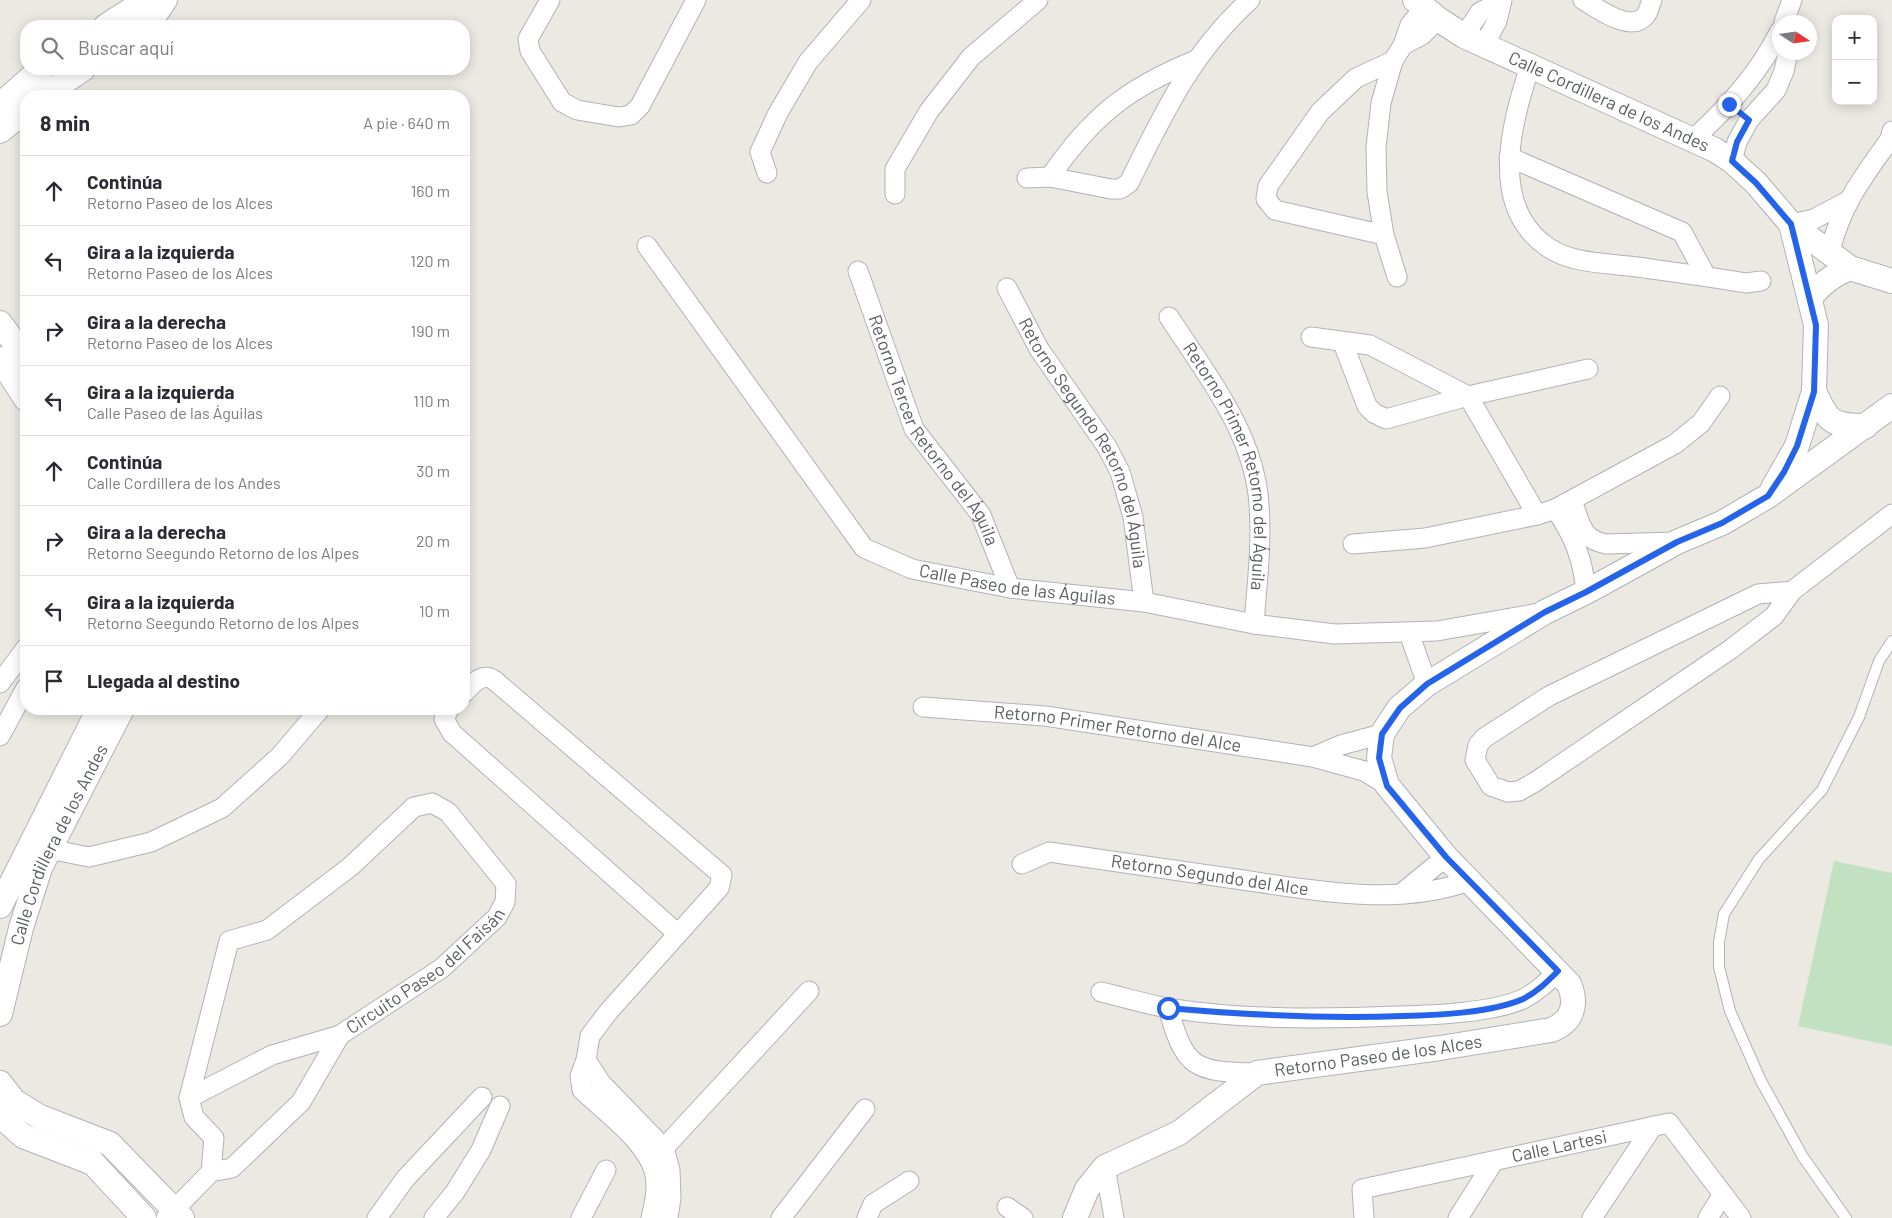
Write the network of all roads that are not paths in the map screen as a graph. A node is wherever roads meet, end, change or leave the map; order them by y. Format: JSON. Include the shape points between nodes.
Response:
{"nodes":[{"id":1,"x":141,"y":0,"type":"edge"},
{"id":2,"x":165,"y":0,"type":"edge"},
{"id":3,"x":550,"y":0,"type":"edge"},
{"id":4,"x":696,"y":0,"type":"edge"},
{"id":5,"x":1038,"y":0,"type":"edge"},
{"id":6,"x":1250,"y":0,"type":"edge"},
{"id":7,"x":1583,"y":0,"type":"edge"},
{"id":8,"x":1652,"y":0,"type":"edge"},
{"id":9,"x":859,"y":1,"type":"edge"},
{"id":10,"x":1501,"y":1,"type":"edge"},
{"id":11,"x":1426,"y":9,"type":"edge"},
{"id":12,"x":115,"y":20,"type":"edge"},
{"id":13,"x":151,"y":20,"type":"edge"},
{"id":14,"x":1474,"y":40,"type":"junction"},
{"id":15,"x":1772,"y":44,"type":"edge"},
{"id":16,"x":1398,"y":53,"type":"junction"},
{"id":17,"x":1196,"y":60,"type":"junction"},
{"id":18,"x":1786,"y":60,"type":"edge"},
{"id":19,"x":1538,"y":70,"type":"junction"},
{"id":20,"x":34,"y":75,"type":"edge"},
{"id":21,"x":74,"y":75,"type":"edge"},
{"id":22,"x":52,"y":90,"type":"edge"},
{"id":23,"x":1729,"y":104,"type":"junction"},
{"id":24,"x":0,"y":105,"type":"edge"},
{"id":25,"x":20,"y":115,"type":"edge"},
{"id":26,"x":1749,"y":120,"type":"junction"},
{"id":27,"x":0,"y":131,"type":"edge"},
{"id":28,"x":1892,"y":131,"type":"edge"},
{"id":29,"x":1693,"y":138,"type":"junction"},
{"id":30,"x":1509,"y":157,"type":"junction"},
{"id":31,"x":1732,"y":161,"type":"junction"},
{"id":32,"x":767,"y":173,"type":"dead end"},
{"id":33,"x":1027,"y":178,"type":"dead end"},
{"id":34,"x":1050,"y":178,"type":"junction"},
{"id":35,"x":895,"y":194,"type":"dead end"},
{"id":36,"x":1846,"y":202,"type":"junction"},
{"id":37,"x":1791,"y":224,"type":"junction"},
{"id":38,"x":1384,"y":235,"type":"junction"},
{"id":39,"x":647,"y":246,"type":"dead end"},
{"id":40,"x":1830,"y":251,"type":"junction"},
{"id":41,"x":1850,"y":268,"type":"junction"},
{"id":42,"x":858,"y":271,"type":"dead end"},
{"id":43,"x":1706,"y":276,"type":"junction"},
{"id":44,"x":1398,"y":277,"type":"dead end"},
{"id":45,"x":1761,"y":280,"type":"dead end"},
{"id":46,"x":1892,"y":280,"type":"edge"},
{"id":47,"x":1007,"y":288,"type":"dead end"},
{"id":48,"x":1810,"y":298,"type":"junction"},
{"id":49,"x":1169,"y":317,"type":"dead end"},
{"id":50,"x":0,"y":324,"type":"edge"},
{"id":51,"x":1311,"y":337,"type":"dead end"},
{"id":52,"x":1344,"y":343,"type":"junction"},
{"id":53,"x":20,"y":351,"type":"edge"},
{"id":54,"x":0,"y":359,"type":"edge"},
{"id":55,"x":1588,"y":369,"type":"dead end"},
{"id":56,"x":20,"y":390,"type":"edge"},
{"id":57,"x":1814,"y":392,"type":"junction"},
{"id":58,"x":1468,"y":396,"type":"junction"},
{"id":59,"x":1720,"y":396,"type":"dead end"},
{"id":60,"x":1892,"y":406,"type":"edge"},
{"id":61,"x":1866,"y":426,"type":"junction"},
{"id":62,"x":1768,"y":496,"type":"junction"},
{"id":63,"x":1557,"y":507,"type":"junction"},
{"id":64,"x":1892,"y":514,"type":"edge"},
{"id":65,"x":1677,"y":542,"type":"junction"},
{"id":66,"x":1353,"y":544,"type":"dead end"},
{"id":67,"x":1010,"y":588,"type":"junction"},
{"id":68,"x":1792,"y":591,"type":"junction"},
{"id":69,"x":1586,"y":592,"type":"junction"},
{"id":70,"x":1144,"y":602,"type":"junction"},
{"id":71,"x":1545,"y":612,"type":"junction"},
{"id":72,"x":1254,"y":624,"type":"junction"},
{"id":73,"x":1410,"y":633,"type":"junction"},
{"id":74,"x":1892,"y":641,"type":"edge"},
{"id":75,"x":20,"y":656,"type":"edge"},
{"id":76,"x":0,"y":684,"type":"edge"},
{"id":77,"x":1427,"y":684,"type":"junction"},
{"id":78,"x":470,"y":686,"type":"edge"},
{"id":79,"x":20,"y":699,"type":"edge"},
{"id":80,"x":923,"y":707,"type":"dead end"},
{"id":81,"x":96,"y":715,"type":"edge"},
{"id":82,"x":118,"y":715,"type":"edge"},
{"id":83,"x":315,"y":715,"type":"edge"},
{"id":84,"x":446,"y":715,"type":"edge"},
{"id":85,"x":1382,"y":734,"type":"junction"},
{"id":86,"x":0,"y":736,"type":"edge"},
{"id":87,"x":1313,"y":757,"type":"junction"},
{"id":88,"x":1387,"y":786,"type":"junction"},
{"id":89,"x":52,"y":822,"type":"junction"},
{"id":90,"x":49,"y":849,"type":"junction"},
{"id":91,"x":1446,"y":857,"type":"junction"},
{"id":92,"x":1022,"y":864,"type":"dead end"},
{"id":93,"x":1469,"y":881,"type":"junction"},
{"id":94,"x":1402,"y":893,"type":"junction"},
{"id":95,"x":0,"y":906,"type":"edge"},
{"id":96,"x":11,"y":924,"type":"edge"},
{"id":97,"x":677,"y":933,"type":"junction"},
{"id":98,"x":1558,"y":971,"type":"junction"},
{"id":99,"x":809,"y":991,"type":"dead end"},
{"id":100,"x":1101,"y":992,"type":"dead end"},
{"id":101,"x":1168,"y":1008,"type":"junction"},
{"id":102,"x":0,"y":1014,"type":"edge"},
{"id":103,"x":340,"y":1035,"type":"junction"},
{"id":104,"x":1256,"y":1072,"type":"junction"},
{"id":105,"x":0,"y":1083,"type":"edge"},
{"id":106,"x":482,"y":1097,"type":"dead end"},
{"id":107,"x":189,"y":1098,"type":"junction"},
{"id":108,"x":500,"y":1106,"type":"dead end"},
{"id":109,"x":865,"y":1109,"type":"dead end"},
{"id":110,"x":0,"y":1115,"type":"edge"},
{"id":111,"x":1653,"y":1126,"type":"junction"},
{"id":112,"x":652,"y":1143,"type":"junction"},
{"id":113,"x":1494,"y":1161,"type":"junction"},
{"id":114,"x":1105,"y":1167,"type":"junction"},
{"id":115,"x":606,"y":1170,"type":"dead end"},
{"id":116,"x":212,"y":1172,"type":"junction"},
{"id":117,"x":909,"y":1181,"type":"dead end"},
{"id":118,"x":1723,"y":1194,"type":"junction"},
{"id":119,"x":1007,"y":1207,"type":"dead end"},
{"id":120,"x":159,"y":1213,"type":"edge"},
{"id":121,"x":1740,"y":1217,"type":"edge"},
{"id":122,"x":377,"y":1218,"type":"edge"},
{"id":123,"x":434,"y":1218,"type":"edge"},
{"id":124,"x":581,"y":1218,"type":"edge"},
{"id":125,"x":651,"y":1218,"type":"edge"},
{"id":126,"x":668,"y":1218,"type":"edge"},
{"id":127,"x":781,"y":1218,"type":"edge"},
{"id":128,"x":867,"y":1218,"type":"edge"},
{"id":129,"x":1023,"y":1218,"type":"edge"},
{"id":130,"x":1075,"y":1218,"type":"edge"},
{"id":131,"x":1114,"y":1218,"type":"edge"},
{"id":132,"x":1364,"y":1218,"type":"edge"},
{"id":133,"x":1458,"y":1218,"type":"edge"},
{"id":134,"x":1592,"y":1218,"type":"edge"},
{"id":135,"x":1708,"y":1218,"type":"edge"},
{"id":136,"x":1846,"y":1218,"type":"edge"}],
"edges":[{"from":1,"to":12,"type":"street"},
{"from":2,"to":13,"type":"street"},
{"from":3,"to":4,"type":"street","via":[[528,40],[530,51],[562,102],[577,110],[619,118],[631,115],[640,106]]},
{"from":5,"to":35,"type":"street","via":[[971,57],[929,111],[895,169]]},
{"from":6,"to":17,"type":"street","via":[[1229,19]]},
{"from":7,"to":8,"type":"street","via":[[1625,23],[1646,15]]},
{"from":9,"to":32,"type":"street","via":[[808,62],[778,113],[760,152]]},
{"from":10,"to":14,"type":"street","via":[[1480,12]]},
{"from":11,"to":14,"type":"street","name":"Calle Cordillera de los Andes"},
{"from":11,"to":16,"type":"street","via":[[1422,35]]},
{"from":14,"to":19,"type":"street","name":"Calle Cordillera de los Andes"},
{"from":15,"to":23,"type":"street"},
{"from":16,"to":38,"type":"street","via":[[1382,103],[1376,148],[1377,192]]},
{"from":16,"to":38,"type":"street","via":[[1356,78],[1320,112],[1268,186],[1266,200],[1275,210]]},
{"from":17,"to":34,"type":"street","via":[[1160,74],[1127,94],[1071,146]]},
{"from":17,"to":34,"type":"street","via":[[1171,98],[1129,182],[1120,189],[1111,189]]},
{"from":18,"to":26,"type":"street","via":[[1776,90]]},
{"from":19,"to":29,"type":"street","name":"Calle Cordillera de los Andes"},
{"from":19,"to":30,"type":"street","via":[[1514,120]]},
{"from":20,"to":24,"type":"street"},
{"from":21,"to":22,"type":"street"},
{"from":23,"to":26,"type":"street"},
{"from":23,"to":29,"type":"street"},
{"from":25,"to":27,"type":"street"},
{"from":26,"to":31,"type":"street","via":[[1737,142]]},
{"from":28,"to":36,"type":"street","via":[[1890,139]]},
{"from":29,"to":31,"type":"street","name":"Calle Cordillera de los Andes"},
{"from":30,"to":43,"type":"street","via":[[1682,232]]},
{"from":30,"to":43,"type":"street","via":[[1512,189],[1518,209],[1530,229],[1550,248],[1580,260]]},
{"from":31,"to":37,"type":"street","name":"Calle Cordillera de los Andes"},
{"from":33,"to":34,"type":"street"},
{"from":36,"to":37,"type":"street","via":[[1814,219]]},
{"from":36,"to":40,"type":"street","via":[[1836,224]]},
{"from":37,"to":40,"type":"street","name":"Calle Cordillera de los Andes"},
{"from":37,"to":48,"type":"street"},
{"from":38,"to":44,"type":"street"},
{"from":39,"to":67,"type":"street","name":"Calle Paseo de las Águilas","via":[[864,548],[912,570]]},
{"from":40,"to":41,"type":"street","name":"Calle Cordillera de los Andes"},
{"from":41,"to":46,"type":"street","name":"Calle Cordillera de los Andes"},
{"from":41,"to":48,"type":"street","via":[[1822,284]]},
{"from":42,"to":67,"type":"street","name":"Retorno Tercer Retorno del Águila","via":[[914,428],[982,515]]},
{"from":43,"to":45,"type":"street","via":[[1746,283]]},
{"from":47,"to":70,"type":"street","name":"Retorno Segundo Retorno del Águila","via":[[1039,349],[1107,447],[1120,472],[1133,517]]},
{"from":48,"to":57,"type":"street","via":[[1816,325]]},
{"from":49,"to":72,"type":"street","name":"Retorno Primer Retorno del Águila","via":[[1226,405],[1247,449],[1259,504],[1260,554]]},
{"from":50,"to":53,"type":"street"},
{"from":51,"to":52,"type":"street"},
{"from":52,"to":58,"type":"street","via":[[1370,345]]},
{"from":52,"to":58,"type":"street","via":[[1367,406],[1374,413],[1386,418]]},
{"from":54,"to":56,"type":"street"},
{"from":55,"to":58,"type":"street"},
{"from":57,"to":61,"type":"street","via":[[1830,421],[1845,426]]},
{"from":57,"to":62,"type":"street","via":[[1797,446]]},
{"from":58,"to":63,"type":"street"},
{"from":59,"to":63,"type":"street","via":[[1702,423],[1675,444]]},
{"from":60,"to":61,"type":"street"},
{"from":61,"to":62,"type":"street"},
{"from":62,"to":65,"type":"street","name":"Retorno Paseo de los Alces","via":[[1722,523]]},
{"from":63,"to":65,"type":"street","via":[[1596,542]]},
{"from":63,"to":66,"type":"street","via":[[1425,538]]},
{"from":63,"to":69,"type":"street","via":[[1578,548]]},
{"from":64,"to":68,"type":"street"},
{"from":65,"to":69,"type":"street","name":"Retorno Paseo de los Alces"},
{"from":67,"to":70,"type":"street","name":"Calle Paseo de las Águilas"},
{"from":68,"to":68,"type":"street","via":[[1758,594],[1550,696],[1484,738],[1476,751],[1477,767],[1491,786],[1499,790],[1519,791],[1731,649],[1774,616]]},
{"from":69,"to":71,"type":"street","name":"Retorno Paseo de los Alces"},
{"from":70,"to":72,"type":"street","name":"Calle Paseo de las Águilas"},
{"from":71,"to":73,"type":"street","name":"Calle Paseo de las Águilas"},
{"from":71,"to":77,"type":"street","name":"Retorno Paseo de los Alces"},
{"from":72,"to":73,"type":"street","name":"Calle Paseo de las Águilas","via":[[1335,634]]},
{"from":73,"to":77,"type":"street"},
{"from":74,"to":136,"type":"lane","via":[[1879,662],[1859,717],[1822,790],[1759,859],[1724,914],[1719,942],[1719,967],[1730,1010],[1760,1081],[1803,1158]]},
{"from":75,"to":76,"type":"street"},
{"from":77,"to":85,"type":"street","name":"Retorno Paseo de los Alces","via":[[1400,708]]},
{"from":78,"to":97,"type":"street","via":[[478,678],[494,680],[722,875],[719,888]]},
{"from":79,"to":86,"type":"street"},
{"from":80,"to":87,"type":"street","name":"Retorno Primer Retorno del Alce","via":[[1046,716]]},
{"from":81,"to":89,"type":"street","name":"Calle Cordillera de los Andes"},
{"from":82,"to":89,"type":"street","name":"Calle Cordillera de los Andes"},
{"from":83,"to":90,"type":"street","via":[[280,756],[222,808],[151,842],[89,857]]},
{"from":84,"to":97,"type":"street","via":[[444,719],[452,732]]},
{"from":85,"to":87,"type":"street","via":[[1341,745]]},
{"from":85,"to":88,"type":"street","name":"Retorno Paseo de los Alces","via":[[1379,758]]},
{"from":87,"to":88,"type":"street","name":"Retorno Primer Retorno del Alce","via":[[1364,772]]},
{"from":88,"to":91,"type":"street","name":"Retorno Paseo de los Alces"},
{"from":89,"to":90,"type":"street","name":"Calle Cordillera de los Andes"},
{"from":89,"to":95,"type":"street","name":"Calle Cordillera de los Andes"},
{"from":90,"to":96,"type":"street","name":"Calle Cordillera de los Andes"},
{"from":91,"to":93,"type":"street","name":"Retorno Paseo de los Alces"},
{"from":91,"to":94,"type":"street"},
{"from":92,"to":94,"type":"street","name":"Retorno Segundo del Alce","via":[[1049,852],[1319,891]]},
{"from":93,"to":94,"type":"street","name":"Retorno Segundo del Alce","via":[[1436,891]]},
{"from":93,"to":98,"type":"street","name":"Retorno Paseo de los Alces"},
{"from":96,"to":102,"type":"street","name":"Calle Cordillera de los Andes"},
{"from":97,"to":112,"type":"street","via":[[590,1036],[580,1076],[582,1090]]},
{"from":98,"to":101,"type":"street","name":"Retorno Paseo de los Alces","via":[[1542,988],[1522,999],[1478,1010],[1430,1015],[1253,1016]]},
{"from":98,"to":104,"type":"street","name":"Retorno Paseo de los Alces","via":[[1571,989],[1574,1005],[1570,1018],[1560,1027],[1440,1048]]},
{"from":99,"to":112,"type":"street"},
{"from":100,"to":101,"type":"street","name":"Retorno Paseo de los Alces"},
{"from":101,"to":104,"type":"street","name":"Retorno Paseo de los Alces","via":[[1178,1043],[1188,1058],[1199,1066]]},
{"from":103,"to":107,"type":"street","name":"Circuito Paseo del Faisán","via":[[272,1055]]},
{"from":103,"to":107,"type":"street","name":"Circuito Paseo del Faisán","via":[[442,968],[497,918],[505,902],[506,884],[448,812],[432,803],[414,807],[350,867],[267,930],[229,942]]},
{"from":103,"to":116,"type":"street","name":"Circuito Paseo del Faisán","via":[[301,1102],[232,1168]]},
{"from":104,"to":114,"type":"street","via":[[1179,1133]]},
{"from":105,"to":120,"type":"street","via":[[14,1101],[40,1117],[110,1144]]},
{"from":106,"to":122,"type":"street","via":[[405,1179]]},
{"from":107,"to":116,"type":"street","via":[[194,1117],[214,1138]]},
{"from":108,"to":123,"type":"street","via":[[481,1150]]},
{"from":109,"to":127,"type":"street"},
{"from":110,"to":120,"type":"street","via":[[23,1136],[93,1163]]},
{"from":111,"to":113,"type":"street","name":"Calle Lartesi"},
{"from":111,"to":118,"type":"street","name":"Calle Lartesi","via":[[1669,1123]]},
{"from":111,"to":134,"type":"street"},
{"from":112,"to":125,"type":"street","via":[[655,1194]]},
{"from":112,"to":126,"type":"street","via":[[670,1170]]},
{"from":113,"to":132,"type":"street","name":"Calle Lartesi","via":[[1362,1189]]},
{"from":113,"to":133,"type":"street"},
{"from":114,"to":130,"type":"street","via":[[1086,1189]]},
{"from":114,"to":131,"type":"street"},
{"from":115,"to":124,"type":"street"},
{"from":116,"to":120,"type":"street","name":"Circuito Paseo del Faisán"},
{"from":117,"to":128,"type":"street","via":[[873,1204]]},
{"from":118,"to":121,"type":"street","name":"Calle Lartesi"},
{"from":118,"to":135,"type":"street"},
{"from":119,"to":129,"type":"street"}]}
